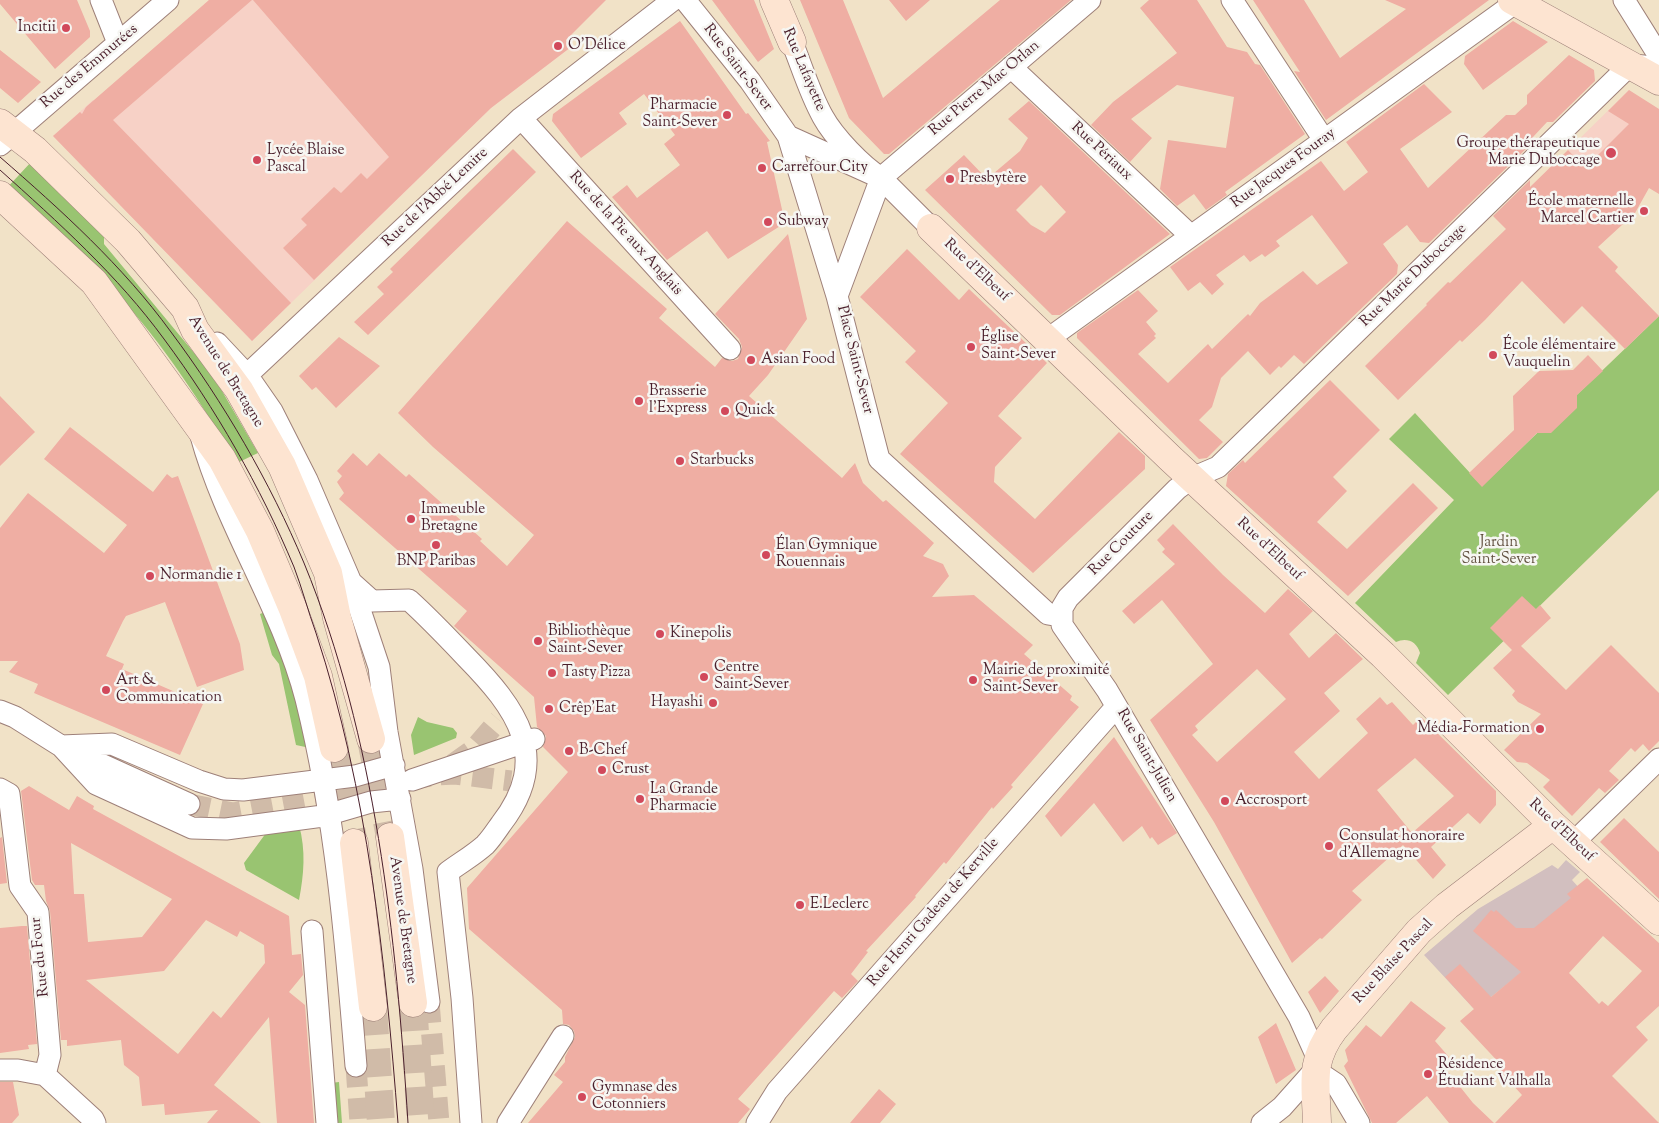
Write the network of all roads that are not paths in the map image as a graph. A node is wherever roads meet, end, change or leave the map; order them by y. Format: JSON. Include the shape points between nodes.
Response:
{"nodes":[{"id":1,"x":101,"y":0,"type":"edge"},
{"id":2,"x":168,"y":0,"type":"edge"},
{"id":3,"x":673,"y":0,"type":"edge"},
{"id":4,"x":685,"y":0,"type":"edge"},
{"id":5,"x":774,"y":0,"type":"edge"},
{"id":6,"x":1090,"y":0,"type":"edge"},
{"id":7,"x":1232,"y":0,"type":"edge"},
{"id":8,"x":1624,"y":0,"type":"edge"},
{"id":9,"x":1516,"y":1,"type":"edge"},
{"id":10,"x":792,"y":42,"type":"joint"},
{"id":11,"x":118,"y":43,"type":"junction"},
{"id":12,"x":1659,"y":56,"type":"edge"},
{"id":13,"x":1630,"y":65,"type":"junction"},
{"id":14,"x":1011,"y":67,"type":"junction"},
{"id":15,"x":1659,"y":67,"type":"edge"},
{"id":16,"x":1659,"y":82,"type":"edge"},
{"id":17,"x":521,"y":118,"type":"junction"},
{"id":18,"x":4,"y":134,"type":"edge"},
{"id":19,"x":788,"y":136,"type":"junction"},
{"id":20,"x":1324,"y":140,"type":"junction"},
{"id":21,"x":881,"y":178,"type":"junction"},
{"id":22,"x":0,"y":194,"type":"edge"},
{"id":23,"x":931,"y":228,"type":"joint"},
{"id":24,"x":1191,"y":236,"type":"junction"},
{"id":25,"x":837,"y":296,"type":"junction"},
{"id":26,"x":185,"y":308,"type":"junction"},
{"id":27,"x":1048,"y":339,"type":"junction"},
{"id":28,"x":730,"y":349,"type":"dead end"},
{"id":29,"x":247,"y":375,"type":"junction"},
{"id":30,"x":197,"y":423,"type":"junction"},
{"id":31,"x":1192,"y":478,"type":"junction"},
{"id":32,"x":350,"y":580,"type":"junction"},
{"id":33,"x":1060,"y":616,"type":"junction"},
{"id":34,"x":1116,"y":707,"type":"junction"},
{"id":35,"x":2,"y":716,"type":"edge"},
{"id":36,"x":370,"y":739,"type":"tunnel mouth"},
{"id":37,"x":529,"y":740,"type":"junction"},
{"id":38,"x":61,"y":746,"type":"junction"},
{"id":39,"x":334,"y":748,"type":"tunnel mouth"},
{"id":40,"x":1659,"y":759,"type":"edge"},
{"id":41,"x":394,"y":765,"type":"junction"},
{"id":42,"x":323,"y":779,"type":"junction"},
{"id":43,"x":412,"y":780,"type":"dead end"},
{"id":44,"x":0,"y":789,"type":"edge"},
{"id":45,"x":400,"y":799,"type":"junction"},
{"id":46,"x":189,"y":804,"type":"tunnel mouth"},
{"id":47,"x":330,"y":815,"type":"junction"},
{"id":48,"x":1553,"y":825,"type":"junction"},
{"id":49,"x":390,"y":837,"type":"tunnel mouth"},
{"id":50,"x":1574,"y":842,"type":"junction"},
{"id":51,"x":354,"y":843,"type":"tunnel mouth"},
{"id":52,"x":1659,"y":921,"type":"edge"},
{"id":53,"x":312,"y":931,"type":"dead end"},
{"id":54,"x":421,"y":1002,"type":"joint"},
{"id":55,"x":373,"y":1007,"type":"tunnel mouth"},
{"id":56,"x":563,"y":1036,"type":"dead end"},
{"id":57,"x":1316,"y":1064,"type":"junction"},
{"id":58,"x":356,"y":1066,"type":"tunnel mouth"},
{"id":59,"x":0,"y":1070,"type":"edge"},
{"id":60,"x":45,"y":1075,"type":"junction"},
{"id":61,"x":95,"y":1123,"type":"edge"},
{"id":62,"x":327,"y":1123,"type":"edge"},
{"id":63,"x":471,"y":1123,"type":"edge"},
{"id":64,"x":508,"y":1123,"type":"edge"},
{"id":65,"x":757,"y":1123,"type":"edge"},
{"id":66,"x":1262,"y":1123,"type":"edge"},
{"id":67,"x":1317,"y":1123,"type":"edge"},
{"id":68,"x":1359,"y":1123,"type":"edge"}],
"edges":[{"from":1,"to":11,"type":"street"},
{"from":2,"to":11,"type":"street","name":"Rue des Emmurées"},
{"from":3,"to":17,"type":"street","name":"Rue de l'Abbé Lemire"},
{"from":4,"to":19,"type":"street","name":"Rue Saint-Sever","via":[[750,81]]},
{"from":5,"to":10,"type":"street","name":"Rue Lafayette"},
{"from":6,"to":14,"type":"street","name":"Rue Pierre Mac Orlan"},
{"from":7,"to":20,"type":"street"},
{"from":8,"to":12,"type":"street"},
{"from":9,"to":13,"type":"street"},
{"from":9,"to":20,"type":"street","name":"Rue Jacques Fouray"},
{"from":10,"to":21,"type":"street","name":"Rue Lafayette","via":[[823,118],[838,138]]},
{"from":11,"to":18,"type":"street","name":"Rue des Emmurées"},
{"from":13,"to":15,"type":"street"},
{"from":13,"to":16,"type":"street"},
{"from":13,"to":31,"type":"street","name":"Rue Marie Duboccage","via":[[1218,466]]},
{"from":14,"to":21,"type":"street","name":"Rue Pierre Mac Orlan"},
{"from":14,"to":24,"type":"street","name":"Rue Périaux"},
{"from":17,"to":28,"type":"street","name":"Rue de la Pie aux Anglais"},
{"from":17,"to":29,"type":"street","name":"Rue de l'Abbé Lemire"},
{"from":18,"to":26,"type":"street","name":"Avenue de Bretagne","via":[[35,150],[128,241]]},
{"from":19,"to":21,"type":"street"},
{"from":19,"to":25,"type":"street","name":"Rue Saint-Sever"},
{"from":20,"to":24,"type":"street","name":"Rue Jacques Fouray"},
{"from":21,"to":23,"type":"street","name":"Rue d'Elbeuf"},
{"from":21,"to":25,"type":"street","name":"Place Saint-Sever"},
{"from":22,"to":30,"type":"street","via":[[94,282]]},
{"from":23,"to":27,"type":"street","name":"Rue d'Elbeuf"},
{"from":24,"to":27,"type":"street","name":"Rue Jacques Fouray"},
{"from":25,"to":33,"type":"street","name":"Place Saint-Sever","via":[[879,459],[1048,614]]},
{"from":26,"to":29,"type":"street"},
{"from":26,"to":36,"type":"street","name":"Avenue de Bretagne","via":[[195,330],[239,390],[282,466],[317,545],[328,573]]},
{"from":27,"to":31,"type":"street","name":"Rue d'Elbeuf"},
{"from":29,"to":32,"type":"street","via":[[272,411],[298,462]]},
{"from":30,"to":39,"type":"street","via":[[222,459],[275,566],[318,676]]},
{"from":30,"to":42,"type":"street","via":[[211,474],[289,648],[306,699]]},
{"from":31,"to":33,"type":"street","name":"Rue Couture","via":[[1068,598]]},
{"from":31,"to":48,"type":"street","name":"Rue d'Elbeuf","via":[[1383,655]]},
{"from":32,"to":37,"type":"street","via":[[372,601],[410,600],[481,672],[511,709]]},
{"from":32,"to":41,"type":"street","via":[[379,667]]},
{"from":33,"to":34,"type":"street","name":"Rue Saint-Julien","via":[[1062,625]]},
{"from":34,"to":57,"type":"street","name":"Rue Saint-Julien","via":[[1299,1017]]},
{"from":34,"to":65,"type":"street","name":"Rue Henri Gadeau de Kerville","via":[[777,1091]]},
{"from":35,"to":38,"type":"street"},
{"from":37,"to":43,"type":"street"},
{"from":37,"to":63,"type":"street","via":[[527,768],[516,806],[486,845],[448,872]]},
{"from":38,"to":42,"type":"street","via":[[112,744],[217,786],[243,790],[293,786]]},
{"from":38,"to":46,"type":"street"},
{"from":38,"to":47,"type":"street","via":[[96,784],[192,828],[226,829]]},
{"from":40,"to":50,"type":"street"},
{"from":41,"to":42,"type":"street","via":[[356,776]]},
{"from":41,"to":45,"type":"street"},
{"from":42,"to":47,"type":"street"},
{"from":44,"to":60,"type":"street","name":"Rue du Four","via":[[9,794],[20,886],[38,912],[50,1054]]},
{"from":45,"to":47,"type":"street","via":[[371,802]]},
{"from":45,"to":54,"type":"street","via":[[412,869]]},
{"from":47,"to":58,"type":"street","via":[[349,974]]},
{"from":48,"to":50,"type":"street","name":"Rue d'Elbeuf"},
{"from":48,"to":57,"type":"street","name":"Rue Blaise Pascal","via":[[1419,931],[1334,1029],[1322,1045]]},
{"from":49,"to":54,"type":"street","name":"Avenue de Bretagne"},
{"from":50,"to":52,"type":"street","name":"Rue d'Elbeuf"},
{"from":51,"to":55,"type":"street"},
{"from":53,"to":62,"type":"street"},
{"from":56,"to":64,"type":"street"},
{"from":57,"to":66,"type":"street","name":"Rue Blaise Pascal","via":[[1282,1107]]},
{"from":57,"to":67,"type":"street","name":"Rue Saint-Julien"},
{"from":57,"to":68,"type":"street","via":[[1336,1084]]},
{"from":59,"to":60,"type":"street"},
{"from":60,"to":61,"type":"street","via":[[94,1118]]}]}
